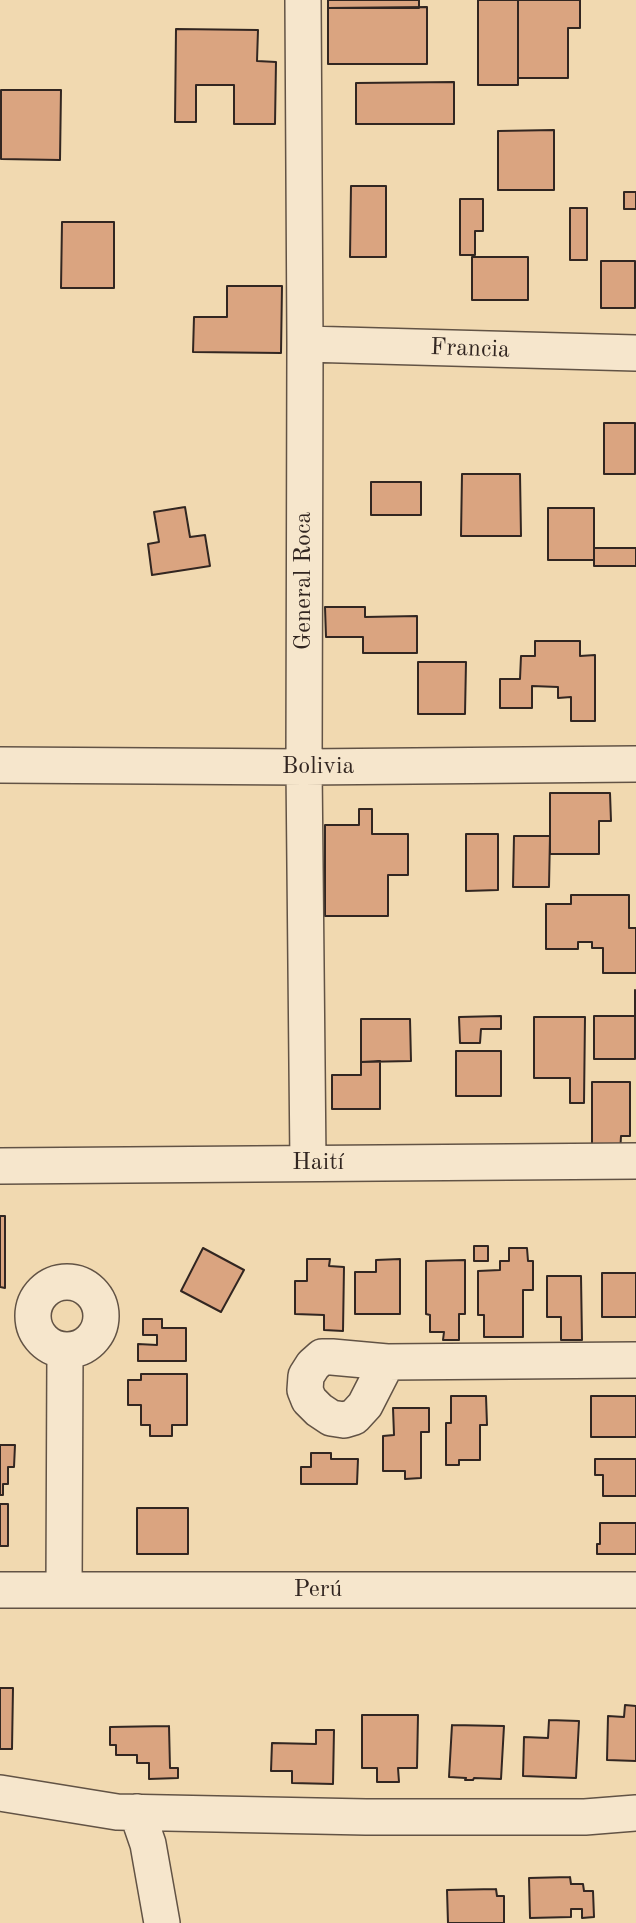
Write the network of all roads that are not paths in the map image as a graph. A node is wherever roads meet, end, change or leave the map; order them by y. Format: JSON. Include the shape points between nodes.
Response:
{"nodes":[{"id":1,"x":303,"y":0,"type":"edge"},
{"id":2,"x":305,"y":344,"type":"junction"},
{"id":3,"x":636,"y":353,"type":"edge"},
{"id":4,"x":636,"y":764,"type":"edge"},
{"id":5,"x":0,"y":765,"type":"edge"},
{"id":6,"x":304,"y":767,"type":"junction"},
{"id":7,"x":636,"y":1161,"type":"edge"},
{"id":8,"x":308,"y":1163,"type":"junction"},
{"id":9,"x":0,"y":1166,"type":"edge"},
{"id":10,"x":65,"y":1351,"type":"dead end"},
{"id":11,"x":636,"y":1360,"type":"edge"},
{"id":12,"x":387,"y":1362,"type":"dead end"},
{"id":13,"x":0,"y":1590,"type":"edge"},
{"id":14,"x":64,"y":1590,"type":"junction"},
{"id":15,"x":636,"y":1590,"type":"edge"},
{"id":16,"x":0,"y":1793,"type":"edge"},
{"id":17,"x":137,"y":1812,"type":"junction"},
{"id":18,"x":636,"y":1813,"type":"edge"},
{"id":19,"x":162,"y":1923,"type":"edge"}],
"edges":[{"from":1,"to":2,"type":"street","name":"General Roca"},
{"from":2,"to":3,"type":"street","name":"Francia"},
{"from":2,"to":6,"type":"street","name":"General Roca"},
{"from":4,"to":6,"type":"street","name":"Bolivia"},
{"from":5,"to":6,"type":"street","name":"Bolivia"},
{"from":6,"to":8,"type":"street","name":"General Roca"},
{"from":7,"to":8,"type":"street","name":"Haití"},
{"from":8,"to":9,"type":"street","name":"Haití"},
{"from":10,"to":14,"type":"street"},
{"from":11,"to":12,"type":"street"},
{"from":13,"to":14,"type":"street","name":"Perú"},
{"from":14,"to":15,"type":"street","name":"Perú"},
{"from":16,"to":17,"type":"street"},
{"from":17,"to":18,"type":"street","via":[[366,1817]]},
{"from":17,"to":19,"type":"street","via":[[148,1844]]}]}
